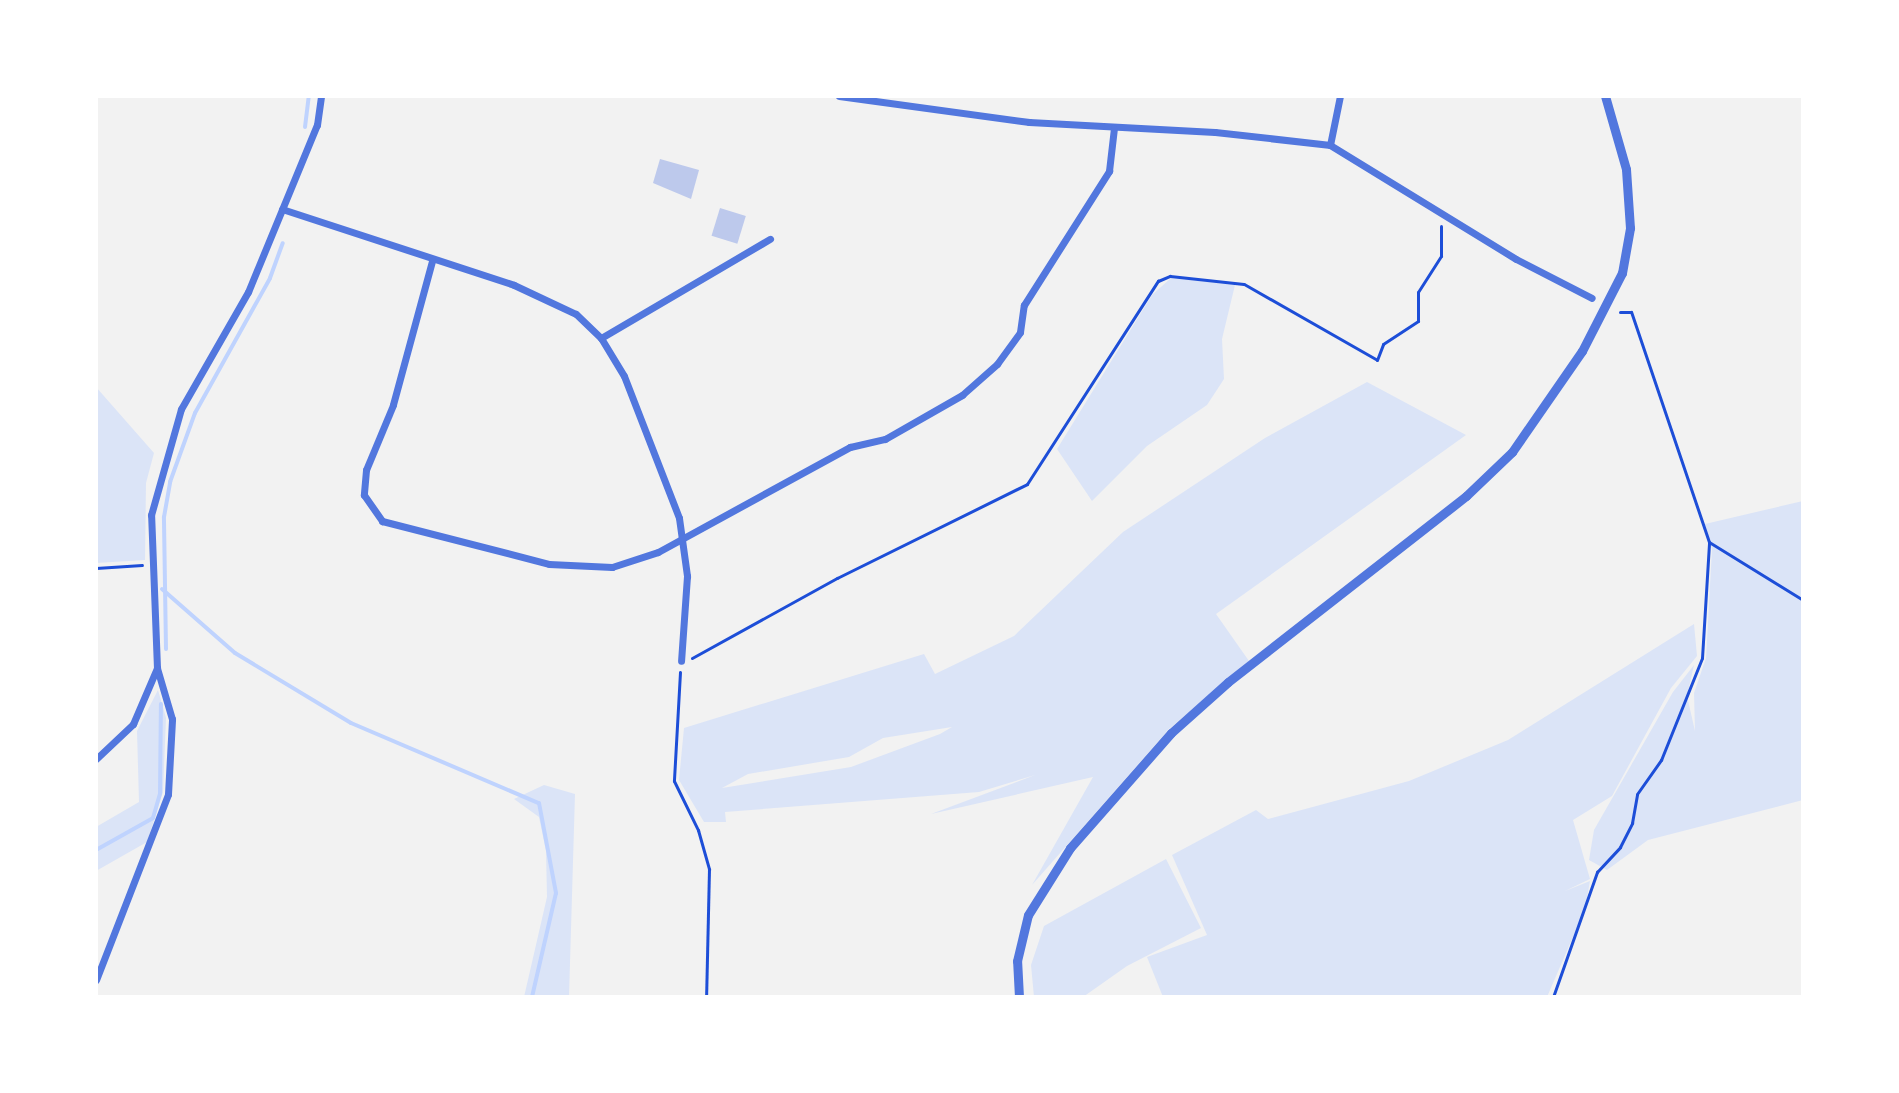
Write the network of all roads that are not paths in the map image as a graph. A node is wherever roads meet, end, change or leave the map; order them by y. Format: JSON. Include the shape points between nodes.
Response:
{"nodes":[{"id":1,"x":321,"y":96,"type":"edge"},
{"id":2,"x":839,"y":96,"type":"edge"},
{"id":3,"x":1340,"y":96,"type":"edge"},
{"id":4,"x":1605,"y":96,"type":"edge"},
{"id":5,"x":1114,"y":128,"type":"junction"},
{"id":6,"x":1330,"y":145,"type":"junction"},
{"id":7,"x":282,"y":209,"type":"junction"},
{"id":8,"x":770,"y":239,"type":"dead end"},
{"id":9,"x":432,"y":261,"type":"junction"},
{"id":10,"x":1592,"y":298,"type":"dead end"},
{"id":11,"x":601,"y":338,"type":"junction"},
{"id":12,"x":681,"y":540,"type":"junction"},
{"id":13,"x":681,"y":661,"type":"road end"},
{"id":14,"x":157,"y":668,"type":"junction"},
{"id":15,"x":96,"y":759,"type":"edge"},
{"id":16,"x":96,"y":980,"type":"edge"},
{"id":17,"x":1019,"y":997,"type":"edge"}],
"edges":[{"from":1,"to":7,"type":"street","via":[[317,125]]},
{"from":2,"to":5,"type":"street","via":[[966,115]]},
{"from":3,"to":6,"type":"street"},
{"from":4,"to":17,"type":"street","via":[[1626,169],[1630,228],[1622,273],[1607,306],[1552,398],[1512,452],[1466,496],[1228,682],[1171,733],[1070,848],[1028,915],[1017,961]]},
{"from":5,"to":6,"type":"street"},
{"from":5,"to":12,"type":"street","via":[[1109,171],[1024,305],[1020,332],[997,364],[933,413],[885,439],[850,447]]},
{"from":6,"to":10,"type":"street"},
{"from":7,"to":9,"type":"street"},
{"from":7,"to":14,"type":"street","via":[[248,292],[181,409],[151,515]]},
{"from":8,"to":11,"type":"street"},
{"from":9,"to":11,"type":"street","via":[[561,305]]},
{"from":9,"to":12,"type":"street","via":[[393,405],[366,470],[364,495],[382,521],[549,564],[612,567]]},
{"from":11,"to":12,"type":"street","via":[[626,381],[679,518]]},
{"from":12,"to":13,"type":"street","via":[[687,576]]},
{"from":14,"to":15,"type":"street","via":[[133,724]]},
{"from":14,"to":16,"type":"street","via":[[172,719],[168,794]]}]}
